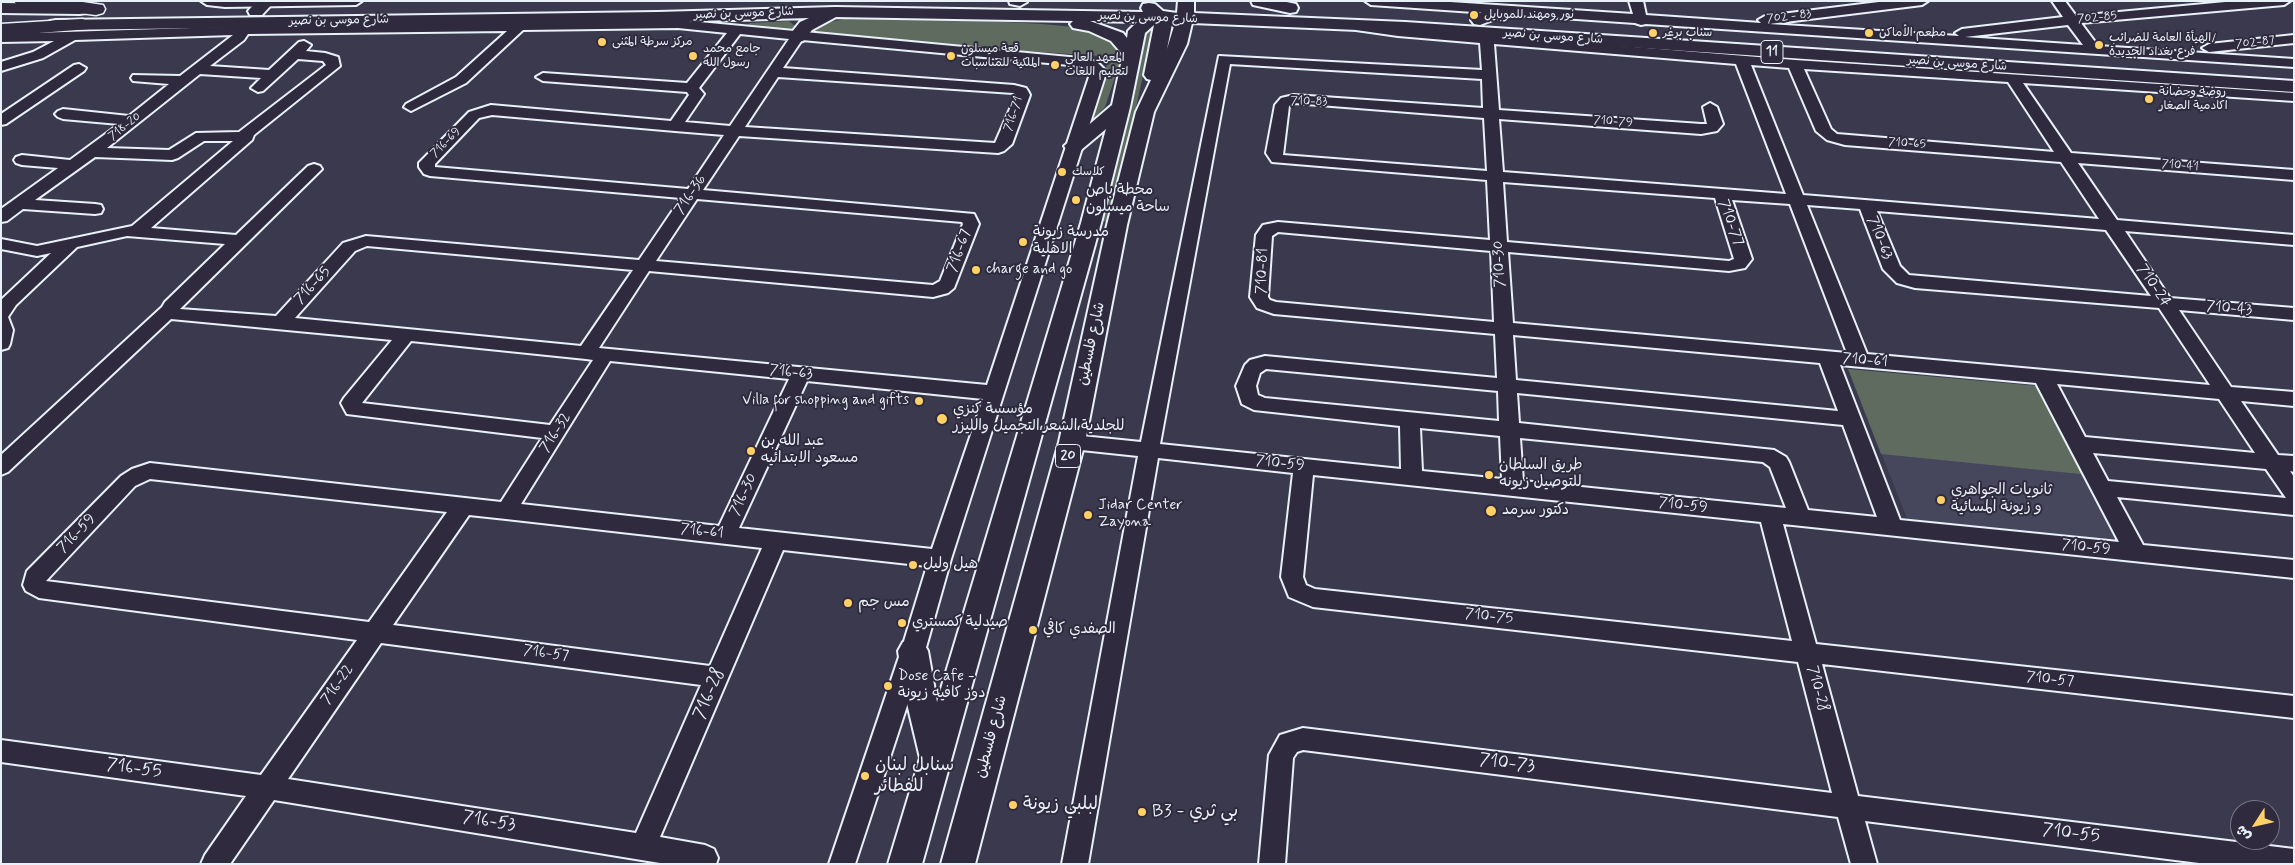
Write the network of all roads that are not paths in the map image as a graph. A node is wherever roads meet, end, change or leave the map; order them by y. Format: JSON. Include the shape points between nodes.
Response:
{"nodes":[{"id":1,"x":23,"y":1,"type":"edge"},
{"id":2,"x":207,"y":1,"type":"edge"},
{"id":3,"x":356,"y":1,"type":"edge"},
{"id":4,"x":1015,"y":1,"type":"edge"},
{"id":5,"x":1075,"y":1,"type":"edge"},
{"id":6,"x":1120,"y":1,"type":"edge"},
{"id":7,"x":1259,"y":1,"type":"edge"},
{"id":8,"x":1372,"y":1,"type":"edge"},
{"id":9,"x":1636,"y":1,"type":"edge"},
{"id":10,"x":1922,"y":1,"type":"edge"},
{"id":11,"x":2058,"y":1,"type":"edge"},
{"id":12,"x":2284,"y":1,"type":"edge"},
{"id":13,"x":333,"y":2,"type":"edge"},
{"id":14,"x":1020,"y":2,"type":"edge"},
{"id":15,"x":1455,"y":4,"type":"edge"},
{"id":16,"x":261,"y":7,"type":"junction"},
{"id":17,"x":1171,"y":7,"type":"edge"},
{"id":18,"x":1,"y":8,"type":"edge"},
{"id":19,"x":1290,"y":8,"type":"junction"},
{"id":20,"x":1552,"y":8,"type":"edge"},
{"id":21,"x":96,"y":9,"type":"junction"},
{"id":22,"x":1510,"y":11,"type":"junction"},
{"id":23,"x":835,"y":12,"type":"junction"},
{"id":24,"x":790,"y":13,"type":"junction"},
{"id":25,"x":942,"y":14,"type":"junction"},
{"id":26,"x":1401,"y":14,"type":"junction"},
{"id":27,"x":1480,"y":20,"type":"junction"},
{"id":28,"x":1641,"y":20,"type":"junction"},
{"id":29,"x":2072,"y":20,"type":"junction"},
{"id":30,"x":341,"y":21,"type":"junction"},
{"id":31,"x":1251,"y":22,"type":"junction"},
{"id":32,"x":220,"y":23,"type":"junction"},
{"id":33,"x":1,"y":25,"type":"edge"},
{"id":34,"x":1715,"y":25,"type":"junction"},
{"id":35,"x":520,"y":26,"type":"junction"},
{"id":36,"x":1352,"y":26,"type":"junction"},
{"id":37,"x":318,"y":29,"type":"junction"},
{"id":38,"x":737,"y":29,"type":"junction"},
{"id":39,"x":1,"y":30,"type":"edge"},
{"id":40,"x":77,"y":30,"type":"junction"},
{"id":41,"x":802,"y":31,"type":"junction"},
{"id":42,"x":238,"y":32,"type":"junction"},
{"id":43,"x":1,"y":38,"type":"edge"},
{"id":44,"x":1910,"y":39,"type":"junction"},
{"id":45,"x":2294,"y":39,"type":"edge"},
{"id":46,"x":1487,"y":40,"type":"junction"},
{"id":47,"x":1176,"y":50,"type":"junction"},
{"id":48,"x":2094,"y":50,"type":"junction"},
{"id":49,"x":294,"y":54,"type":"junction"},
{"id":50,"x":2156,"y":54,"type":"junction"},
{"id":51,"x":1133,"y":56,"type":"junction"},
{"id":52,"x":1742,"y":60,"type":"junction"},
{"id":53,"x":2294,"y":63,"type":"edge"},
{"id":54,"x":1795,"y":64,"type":"junction"},
{"id":55,"x":1,"y":67,"type":"edge"},
{"id":56,"x":79,"y":68,"type":"dead end"},
{"id":57,"x":197,"y":70,"type":"junction"},
{"id":58,"x":773,"y":72,"type":"junction"},
{"id":59,"x":272,"y":74,"type":"junction"},
{"id":60,"x":1489,"y":75,"type":"junction"},
{"id":61,"x":2294,"y":76,"type":"edge"},
{"id":62,"x":543,"y":77,"type":"dead end"},
{"id":63,"x":138,"y":78,"type":"dead end"},
{"id":64,"x":2012,"y":78,"type":"junction"},
{"id":65,"x":184,"y":81,"type":"junction"},
{"id":66,"x":2294,"y":87,"type":"edge"},
{"id":67,"x":258,"y":88,"type":"dead end"},
{"id":68,"x":691,"y":88,"type":"junction"},
{"id":69,"x":2294,"y":97,"type":"edge"},
{"id":70,"x":411,"y":107,"type":"dead end"},
{"id":71,"x":1710,"y":107,"type":"dead end"},
{"id":72,"x":1121,"y":108,"type":"junction"},
{"id":73,"x":1145,"y":112,"type":"junction"},
{"id":74,"x":1491,"y":113,"type":"junction"},
{"id":75,"x":63,"y":114,"type":"dead end"},
{"id":76,"x":1,"y":121,"type":"edge"},
{"id":77,"x":132,"y":121,"type":"junction"},
{"id":78,"x":675,"y":126,"type":"junction"},
{"id":79,"x":734,"y":131,"type":"junction"},
{"id":80,"x":242,"y":137,"type":"junction"},
{"id":81,"x":1074,"y":146,"type":"junction"},
{"id":82,"x":92,"y":152,"type":"junction"},
{"id":83,"x":2065,"y":156,"type":"junction"},
{"id":84,"x":22,"y":160,"type":"dead end"},
{"id":85,"x":74,"y":165,"type":"junction"},
{"id":86,"x":314,"y":169,"type":"dead end"},
{"id":87,"x":1495,"y":175,"type":"junction"},
{"id":88,"x":2294,"y":175,"type":"edge"},
{"id":89,"x":692,"y":193,"type":"junction"},
{"id":90,"x":1722,"y":194,"type":"junction"},
{"id":91,"x":1797,"y":200,"type":"junction"},
{"id":92,"x":1866,"y":205,"type":"junction"},
{"id":93,"x":95,"y":209,"type":"dead end"},
{"id":94,"x":8,"y":211,"type":"edge"},
{"id":95,"x":1091,"y":223,"type":"junction"},
{"id":96,"x":1117,"y":225,"type":"junction"},
{"id":97,"x":2112,"y":226,"type":"junction"},
{"id":98,"x":136,"y":232,"type":"junction"},
{"id":99,"x":238,"y":240,"type":"junction"},
{"id":100,"x":2294,"y":240,"type":"edge"},
{"id":101,"x":72,"y":243,"type":"junction"},
{"id":102,"x":1,"y":244,"type":"edge"},
{"id":103,"x":1499,"y":246,"type":"junction"},
{"id":104,"x":645,"y":265,"type":"junction"},
{"id":105,"x":2164,"y":303,"type":"junction"},
{"id":106,"x":171,"y":309,"type":"junction"},
{"id":107,"x":2294,"y":314,"type":"edge"},
{"id":108,"x":284,"y":322,"type":"junction"},
{"id":109,"x":2,"y":327,"type":"edge"},
{"id":110,"x":1504,"y":329,"type":"junction"},
{"id":111,"x":406,"y":335,"type":"junction"},
{"id":112,"x":596,"y":354,"type":"junction"},
{"id":113,"x":1828,"y":358,"type":"junction"},
{"id":114,"x":1860,"y":361,"type":"junction"},
{"id":115,"x":801,"y":374,"type":"junction"},
{"id":116,"x":2043,"y":377,"type":"junction"},
{"id":117,"x":1507,"y":385,"type":"junction"},
{"id":118,"x":995,"y":393,"type":"junction"},
{"id":119,"x":2226,"y":394,"type":"junction"},
{"id":120,"x":2294,"y":399,"type":"edge"},
{"id":121,"x":1851,"y":419,"type":"junction"},
{"id":122,"x":1410,"y":420,"type":"junction"},
{"id":123,"x":1510,"y":429,"type":"junction"},
{"id":124,"x":556,"y":433,"type":"junction"},
{"id":125,"x":1072,"y":442,"type":"junction"},
{"id":126,"x":2078,"y":444,"type":"junction"},
{"id":127,"x":1149,"y":451,"type":"junction"},
{"id":128,"x":2272,"y":462,"type":"junction"},
{"id":129,"x":2294,"y":464,"type":"edge"},
{"id":130,"x":1,"y":467,"type":"edge"},
{"id":131,"x":1304,"y":467,"type":"junction"},
{"id":132,"x":1412,"y":478,"type":"junction"},
{"id":133,"x":1513,"y":488,"type":"junction"},
{"id":134,"x":2102,"y":488,"type":"junction"},
{"id":135,"x":2294,"y":494,"type":"edge"},
{"id":136,"x":463,"y":506,"type":"junction"},
{"id":137,"x":2294,"y":507,"type":"edge"},
{"id":138,"x":506,"y":510,"type":"junction"},
{"id":139,"x":1770,"y":515,"type":"junction"},
{"id":140,"x":1800,"y":518,"type":"junction"},
{"id":141,"x":1892,"y":528,"type":"junction"},
{"id":142,"x":725,"y":535,"type":"junction"},
{"id":143,"x":776,"y":540,"type":"junction"},
{"id":144,"x":2136,"y":553,"type":"junction"},
{"id":145,"x":940,"y":559,"type":"junction"},
{"id":146,"x":2294,"y":569,"type":"edge"},
{"id":147,"x":375,"y":632,"type":"junction"},
{"id":148,"x":913,"y":651,"type":"junction"},
{"id":149,"x":1807,"y":654,"type":"junction"},
{"id":150,"x":717,"y":677,"type":"junction"},
{"id":151,"x":2294,"y":707,"type":"edge"},
{"id":152,"x":1,"y":750,"type":"edge"},
{"id":153,"x":936,"y":758,"type":"junction"},
{"id":154,"x":267,"y":787,"type":"junction"},
{"id":155,"x":1849,"y":807,"type":"junction"},
{"id":156,"x":643,"y":847,"type":"junction"},
{"id":157,"x":2294,"y":862,"type":"edge"},
{"id":158,"x":214,"y":864,"type":"edge"},
{"id":159,"x":703,"y":864,"type":"edge"},
{"id":160,"x":842,"y":864,"type":"edge"},
{"id":161,"x":905,"y":864,"type":"edge"},
{"id":162,"x":958,"y":864,"type":"edge"},
{"id":163,"x":1075,"y":864,"type":"edge"},
{"id":164,"x":1272,"y":864,"type":"edge"},
{"id":165,"x":1864,"y":864,"type":"edge"}],
"edges":[{"from":1,"to":21,"type":"highway"},
{"from":2,"to":16,"type":"street"},
{"from":3,"to":13,"type":"street"},
{"from":4,"to":14,"type":"street"},
{"from":5,"to":14,"type":"main road","name":"شارع موسى بن نصير"},
{"from":6,"to":17,"type":"main road"},
{"from":7,"to":19,"type":"main road"},
{"from":8,"to":15,"type":"street"},
{"from":9,"to":28,"type":"street"},
{"from":10,"to":34,"type":"street","name":"702 - 83"},
{"from":11,"to":29,"type":"street"},
{"from":12,"to":29,"type":"street","name":"702-85"},
{"from":13,"to":16,"type":"street"},
{"from":14,"to":16,"type":"main road","name":"شارع موسى بن نصير"},
{"from":15,"to":22,"type":"street"},
{"from":16,"to":21,"type":"main road","name":"شارع موسى بن نصير"},
{"from":17,"to":19,"type":"main road","name":"شارع موسى بن نصير","number":"11"},
{"from":17,"to":25,"type":"main road","name":"شارع موسى بن نصير","number":"11"},
{"from":17,"to":26,"type":"main road"},
{"from":17,"to":31,"type":"main road","name":"شارع موسى بن نصير","number":"11"},
{"from":17,"to":47,"type":"main road","name":"شارع فلسطين","number":"20"},
{"from":17,"to":51,"type":"main road","via":[[1137,31]]},
{"from":17,"to":73,"type":"main road","via":[[1163,24]]},
{"from":18,"to":21,"type":"main road","name":"شارع موسى بن نصير"},
{"from":19,"to":26,"type":"main road","name":"شارع موسى بن نصير","number":"11"},
{"from":20,"to":22,"type":"street"},
{"from":20,"to":28,"type":"street"},
{"from":22,"to":27,"type":"main road","via":[[1494,13]]},
{"from":23,"to":24,"type":"main road","name":"شارع موسى بن نصير","number":"11"},
{"from":23,"to":25,"type":"main road","name":"شارع موسى بن نصير","number":"11"},
{"from":23,"to":41,"type":"main road"},
{"from":24,"to":30,"type":"main road","name":"شارع موسى بن نصير","number":"11"},
{"from":24,"to":41,"type":"main road","via":[[797,16]]},
{"from":25,"to":51,"type":"main road","via":[[1087,25],[1117,37]]},
{"from":26,"to":27,"type":"main road","name":"شارع موسى بن نصير","number":"11"},
{"from":27,"to":61,"type":"main road","name":"شارع موسى بن نصير","number":"11"},
{"from":28,"to":34,"type":"street"},
{"from":29,"to":44,"type":"street","name":"702-85"},
{"from":29,"to":48,"type":"street"},
{"from":30,"to":32,"type":"main road","name":"شارع موسى بن نصير","number":"11"},
{"from":30,"to":37,"type":"main road"},
{"from":31,"to":36,"type":"main road","name":"شارع موسى بن نصير","number":"11"},
{"from":31,"to":47,"type":"main road","via":[[1208,32]]},
{"from":32,"to":40,"type":"main road","name":"شارع موسى بن نصير","number":"11"},
{"from":32,"to":42,"type":"street"},
{"from":33,"to":40,"type":"main road","name":"شارع موسى بن نصير"},
{"from":34,"to":44,"type":"street"},
{"from":35,"to":37,"type":"street"},
{"from":35,"to":38,"type":"street","via":[[678,24]]},
{"from":35,"to":70,"type":"street","via":[[461,80]]},
{"from":36,"to":46,"type":"street"},
{"from":36,"to":66,"type":"main road","name":"شارع موسى بن نصير","number":"11","via":[[1579,38]]},
{"from":37,"to":42,"type":"street"},
{"from":37,"to":49,"type":"street"},
{"from":38,"to":41,"type":"street"},
{"from":38,"to":68,"type":"street"},
{"from":39,"to":40,"type":"highway"},
{"from":40,"to":42,"type":"street"},
{"from":40,"to":43,"type":"street"},
{"from":40,"to":55,"type":"street","via":[[38,55]]},
{"from":41,"to":58,"type":"street","name":"716-36"},
{"from":41,"to":81,"type":"street","via":[[1092,65],[1098,70],[1098,76]]},
{"from":42,"to":57,"type":"street","name":"718-20","via":[[241,34],[239,37]]},
{"from":44,"to":48,"type":"street"},
{"from":45,"to":50,"type":"street","name":"702-87"},
{"from":46,"to":52,"type":"street"},
{"from":46,"to":60,"type":"street","name":"710-30"},
{"from":47,"to":73,"type":"main road","name":"شارع فلسطين","number":"20"},
{"from":48,"to":50,"type":"street"},
{"from":49,"to":59,"type":"street"},
{"from":49,"to":80,"type":"street","via":[[326,57],[333,60],[334,66]]},
{"from":50,"to":53,"type":"street"},
{"from":51,"to":72,"type":"main road"},
{"from":52,"to":54,"type":"street"},
{"from":52,"to":91,"type":"street"},
{"from":54,"to":64,"type":"street"},
{"from":54,"to":83,"type":"street","name":"710-65","via":[[1824,131],[1832,137]]},
{"from":56,"to":76,"type":"street"},
{"from":57,"to":59,"type":"street"},
{"from":57,"to":65,"type":"street","name":"718-20"},
{"from":58,"to":79,"type":"street","name":"716-36"},
{"from":58,"to":79,"type":"street","name":"716-71","via":[[1014,90],[1021,91],[1023,95],[1004,144],[998,148]]},
{"from":59,"to":67,"type":"street"},
{"from":60,"to":74,"type":"street","name":"710-30"},
{"from":60,"to":127,"type":"street","via":[[1224,59]]},
{"from":62,"to":68,"type":"street"},
{"from":63,"to":65,"type":"street"},
{"from":64,"to":69,"type":"street"},
{"from":64,"to":83,"type":"street","name":"710-24"},
{"from":65,"to":77,"type":"street","name":"718-20"},
{"from":68,"to":78,"type":"street","via":[[697,94]]},
{"from":71,"to":74,"type":"street","name":"710-79","via":[[1715,124],[1712,128],[1701,129]]},
{"from":72,"to":81,"type":"main road"},
{"from":72,"to":95,"type":"main road"},
{"from":73,"to":96,"type":"main road","name":"شارع فلسطين","number":"20"},
{"from":74,"to":87,"type":"street","name":"710-30"},
{"from":74,"to":87,"type":"street","name":"710-83","via":[[1286,100],[1282,105],[1274,153],[1278,159],[1287,160]]},
{"from":75,"to":77,"type":"street"},
{"from":77,"to":82,"type":"street","name":"718-20"},
{"from":78,"to":79,"type":"street","name":"716-69"},
{"from":78,"to":89,"type":"street","name":"716-69","via":[[491,110],[474,116],[426,163],[426,167],[430,171]]},
{"from":79,"to":89,"type":"street","name":"716-36"},
{"from":80,"to":82,"type":"street","via":[[201,136],[172,155]]},
{"from":80,"to":98,"type":"street","via":[[247,137]]},
{"from":81,"to":118,"type":"street"},
{"from":82,"to":85,"type":"street","name":"718-20"},
{"from":83,"to":88,"type":"street","name":"710-41"},
{"from":83,"to":97,"type":"street","name":"710-24"},
{"from":84,"to":85,"type":"street"},
{"from":85,"to":94,"type":"street","name":"718-20"},
{"from":86,"to":99,"type":"street"},
{"from":87,"to":90,"type":"street","name":"710-77"},
{"from":87,"to":103,"type":"street","name":"710-30"},
{"from":89,"to":104,"type":"street","name":"716-36"},
{"from":89,"to":104,"type":"street","name":"716-67","via":[[961,216],[968,218],[971,224],[948,284],[933,291]]},
{"from":90,"to":91,"type":"street"},
{"from":90,"to":103,"type":"street","name":"710-77","via":[[1743,259],[1740,264],[1729,266]]},
{"from":91,"to":92,"type":"street"},
{"from":91,"to":114,"type":"street"},
{"from":92,"to":97,"type":"street","name":"710-63"},
{"from":92,"to":105,"type":"street","name":"710-63","via":[[1892,269],[1903,279]]},
{"from":93,"to":94,"type":"street"},
{"from":95,"to":96,"type":"main road"},
{"from":95,"to":153,"type":"main road"},
{"from":96,"to":125,"type":"main road","name":"شارع فلسطين","number":"20"},
{"from":97,"to":100,"type":"street"},
{"from":97,"to":105,"type":"street","name":"710-24"},
{"from":98,"to":99,"type":"street"},
{"from":98,"to":101,"type":"street"},
{"from":99,"to":106,"type":"street","via":[[176,299]]},
{"from":101,"to":102,"type":"street","via":[[37,251]]},
{"from":101,"to":109,"type":"street","via":[[10,301]]},
{"from":103,"to":110,"type":"street","name":"710-30"},
{"from":103,"to":110,"type":"street","name":"710-81","via":[[1278,227],[1269,229],[1264,235],[1259,296],[1263,304],[1274,308]]},
{"from":104,"to":108,"type":"street","name":"716-65","via":[[366,241],[349,247],[283,318]]},
{"from":104,"to":112,"type":"street","name":"716-36"},
{"from":105,"to":107,"type":"street","name":"710-43"},
{"from":105,"to":119,"type":"street","name":"710-24"},
{"from":106,"to":108,"type":"street","via":[[179,316]]},
{"from":106,"to":130,"type":"street"},
{"from":108,"to":111,"type":"street","name":"716-65"},
{"from":110,"to":113,"type":"street","name":"710-61"},
{"from":110,"to":117,"type":"street","name":"710-30"},
{"from":111,"to":112,"type":"street","name":"716-65"},
{"from":111,"to":124,"type":"street","via":[[351,403],[354,408]]},
{"from":112,"to":115,"type":"street","name":"716-63"},
{"from":112,"to":124,"type":"street","name":"716-32"},
{"from":113,"to":114,"type":"street","name":"710-61"},
{"from":113,"to":121,"type":"street"},
{"from":114,"to":116,"type":"street","name":"710-61"},
{"from":115,"to":118,"type":"street","name":"716-63"},
{"from":115,"to":142,"type":"street","name":"716-30"},
{"from":116,"to":119,"type":"street","name":"710-61"},
{"from":116,"to":126,"type":"street"},
{"from":117,"to":121,"type":"street"},
{"from":117,"to":122,"type":"street","via":[[1264,362],[1252,370],[1246,386],[1248,398],[1261,405]]},
{"from":117,"to":123,"type":"street","name":"710-30"},
{"from":118,"to":145,"type":"street"},
{"from":119,"to":120,"type":"street"},
{"from":119,"to":128,"type":"street","name":"710-24"},
{"from":121,"to":141,"type":"street"},
{"from":122,"to":123,"type":"street"},
{"from":122,"to":132,"type":"street"},
{"from":123,"to":133,"type":"street","name":"710-30"},
{"from":123,"to":140,"type":"street","via":[[1767,455],[1782,466]]},
{"from":124,"to":138,"type":"street","name":"716-32"},
{"from":125,"to":127,"type":"street","name":"710-59"},
{"from":125,"to":162,"type":"main road","name":"شارع فلسطين","number":"20"},
{"from":126,"to":128,"type":"street"},
{"from":126,"to":134,"type":"street"},
{"from":127,"to":131,"type":"street","name":"710-59"},
{"from":127,"to":163,"type":"street"},
{"from":128,"to":129,"type":"street"},
{"from":128,"to":135,"type":"street","name":"710-24"},
{"from":131,"to":132,"type":"street","name":"710-59"},
{"from":131,"to":149,"type":"street","name":"710-75","via":[[1292,577],[1297,591],[1313,598]]},
{"from":132,"to":133,"type":"street","name":"710-59"},
{"from":133,"to":139,"type":"street","name":"710-59"},
{"from":134,"to":137,"type":"street"},
{"from":134,"to":144,"type":"street"},
{"from":136,"to":138,"type":"street","name":"716-61"},
{"from":136,"to":147,"type":"street","name":"716-22"},
{"from":136,"to":147,"type":"street","name":"716-59","via":[[150,471],[128,481],[35,577],[34,585],[39,589]]},
{"from":138,"to":142,"type":"street","name":"716-61"},
{"from":139,"to":140,"type":"street","name":"710-59"},
{"from":139,"to":149,"type":"street","name":"710-28"},
{"from":140,"to":141,"type":"street","name":"710-59"},
{"from":141,"to":144,"type":"street","name":"710-59"},
{"from":142,"to":143,"type":"street","name":"716-61"},
{"from":143,"to":145,"type":"street","name":"716-61"},
{"from":143,"to":150,"type":"street","name":"716-28"},
{"from":144,"to":146,"type":"street","name":"710-59"},
{"from":145,"to":148,"type":"street"},
{"from":147,"to":150,"type":"street","name":"716-57"},
{"from":147,"to":154,"type":"street","name":"716-22"},
{"from":148,"to":153,"type":"main road"},
{"from":148,"to":160,"type":"street"},
{"from":149,"to":151,"type":"street","name":"710-57"},
{"from":149,"to":155,"type":"street","name":"710-28"},
{"from":150,"to":156,"type":"street","name":"716-28"},
{"from":152,"to":154,"type":"street","name":"716-55"},
{"from":153,"to":161,"type":"main road"},
{"from":154,"to":156,"type":"street","name":"716-53"},
{"from":154,"to":158,"type":"street","name":"716-22"},
{"from":155,"to":157,"type":"street","name":"710-55"},
{"from":155,"to":164,"type":"street","name":"710-73","via":[[1303,739],[1289,743],[1281,755]]},
{"from":155,"to":165,"type":"street","name":"710-28"},
{"from":156,"to":159,"type":"street","name":"716-53","via":[[705,858]]}]}
